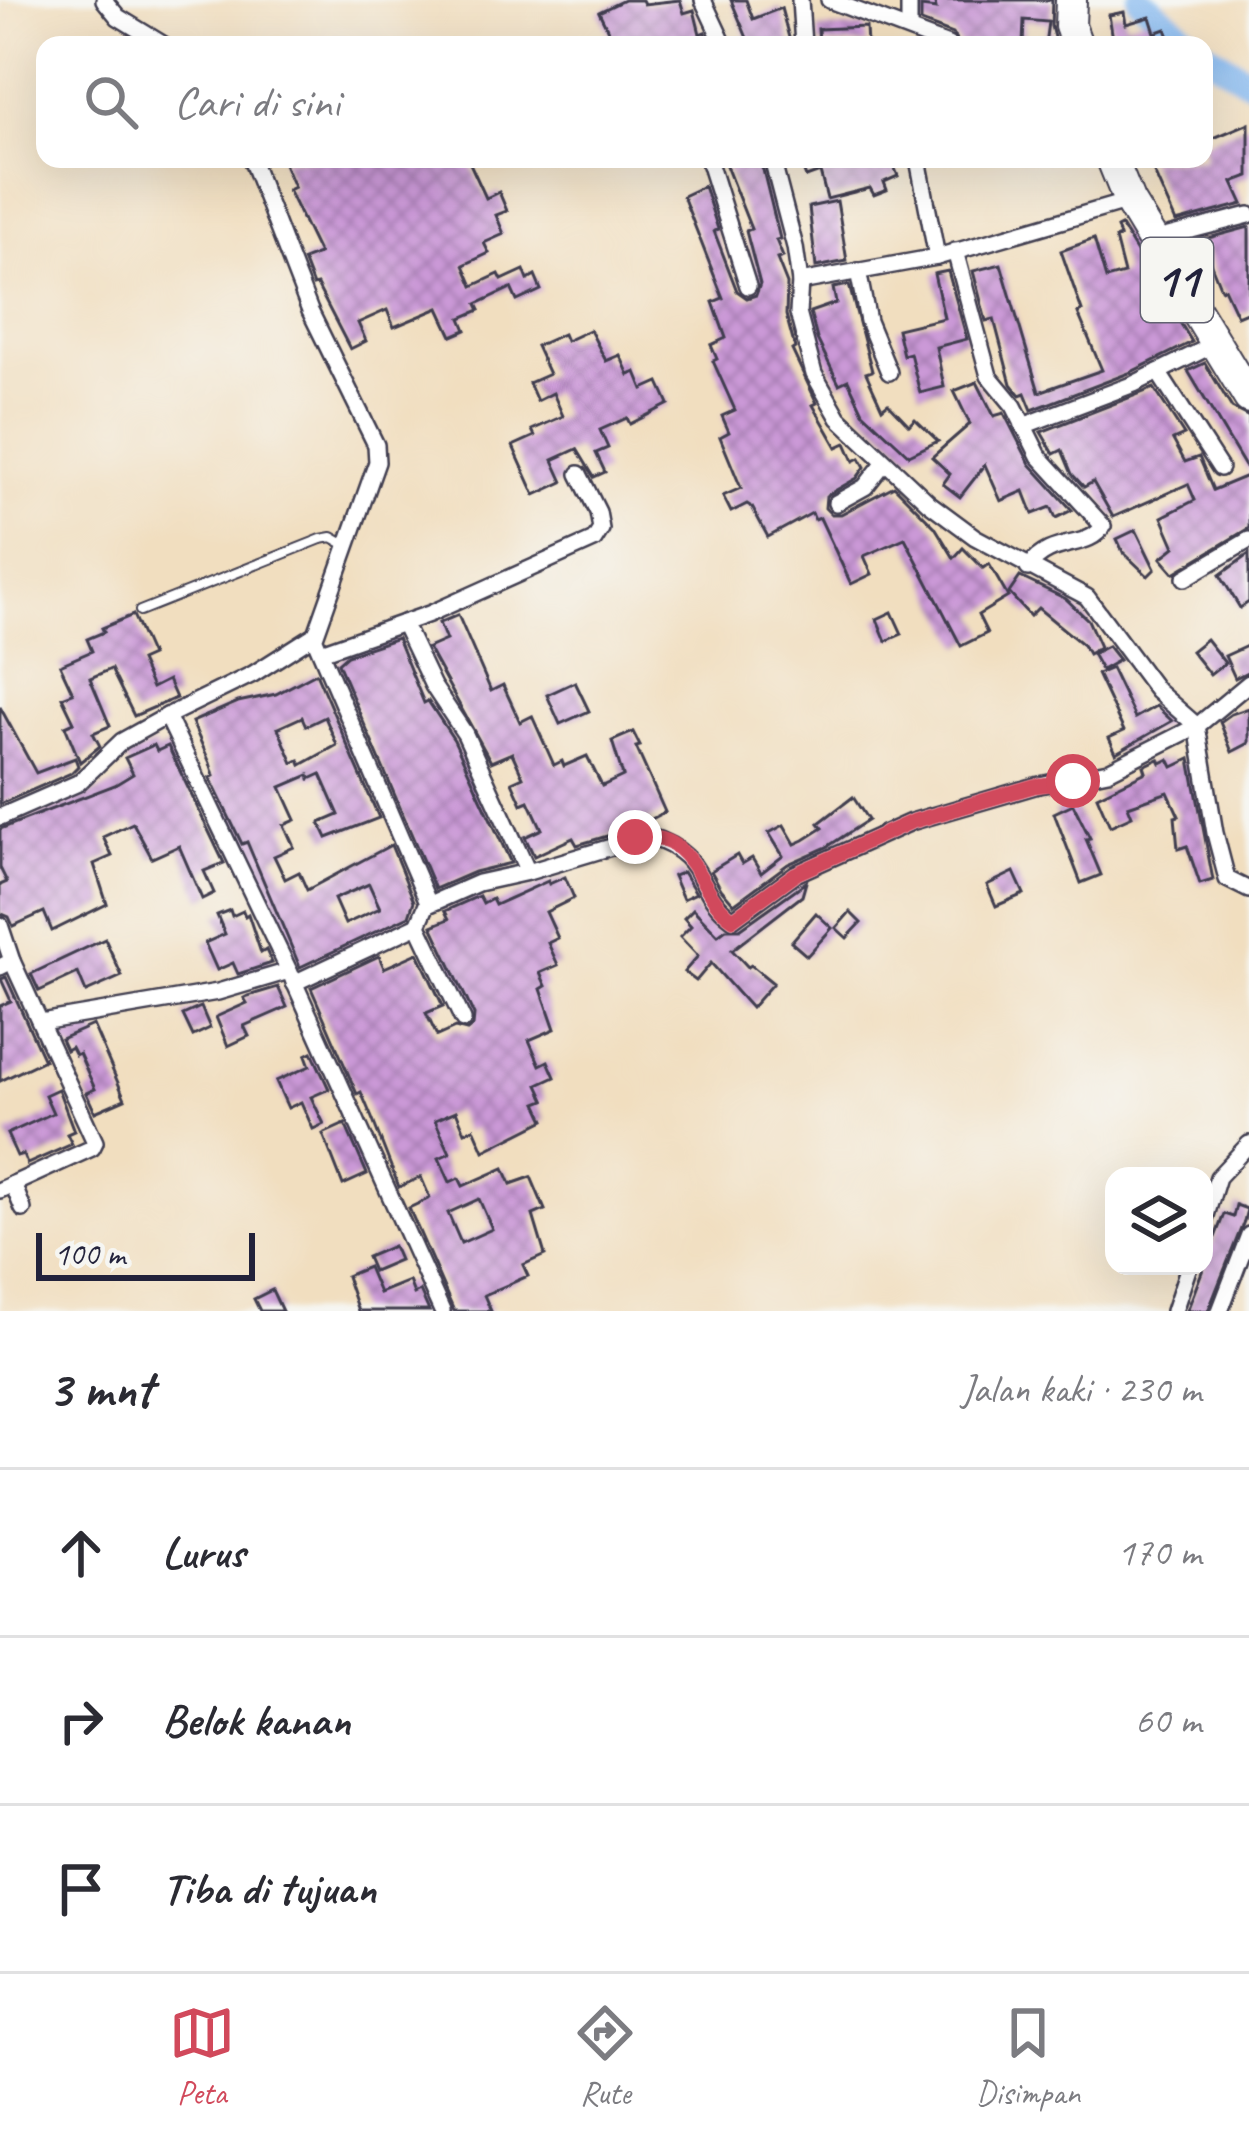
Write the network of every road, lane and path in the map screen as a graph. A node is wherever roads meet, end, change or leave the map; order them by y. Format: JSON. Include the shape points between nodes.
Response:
{"nodes":[{"id":1,"x":104,"y":0,"type":"edge"},
{"id":2,"x":704,"y":0,"type":"edge"},
{"id":3,"x":800,"y":0,"type":"edge"},
{"id":4,"x":829,"y":0,"type":"edge"},
{"id":5,"x":909,"y":0,"type":"edge"},
{"id":6,"x":1071,"y":0,"type":"edge"},
{"id":7,"x":905,"y":33,"type":"edge"},
{"id":8,"x":149,"y":36,"type":"edge"},
{"id":9,"x":720,"y":36,"type":"edge"},
{"id":10,"x":802,"y":36,"type":"edge"},
{"id":11,"x":1074,"y":36,"type":"edge"},
{"id":12,"x":254,"y":168,"type":"edge"},
{"id":13,"x":711,"y":168,"type":"edge"},
{"id":14,"x":774,"y":168,"type":"edge"},
{"id":15,"x":920,"y":168,"type":"edge"},
{"id":16,"x":1116,"y":168,"type":"edge"},
{"id":17,"x":1129,"y":201,"type":"junction"},
{"id":18,"x":1249,"y":215,"type":"edge"},
{"id":19,"x":1153,"y":240,"type":"junction"},
{"id":20,"x":956,"y":251,"type":"junction"},
{"id":21,"x":937,"y":256,"type":"junction"},
{"id":22,"x":857,"y":271,"type":"junction"},
{"id":23,"x":800,"y":282,"type":"junction"},
{"id":24,"x":748,"y":286,"type":"dead end"},
{"id":25,"x":1215,"y":344,"type":"junction"},
{"id":26,"x":889,"y":372,"type":"dead end"},
{"id":27,"x":1158,"y":372,"type":"junction"},
{"id":28,"x":1249,"y":398,"type":"edge"},
{"id":29,"x":1023,"y":426,"type":"junction"},
{"id":30,"x":884,"y":463,"type":"junction"},
{"id":31,"x":1220,"y":468,"type":"dead end"},
{"id":32,"x":579,"y":474,"type":"dead end"},
{"id":33,"x":836,"y":503,"type":"dead end"},
{"id":34,"x":1249,"y":540,"type":"edge"},
{"id":35,"x":347,"y":546,"type":"junction"},
{"id":36,"x":1028,"y":568,"type":"junction"},
{"id":37,"x":1185,"y":578,"type":"dead end"},
{"id":38,"x":140,"y":611,"type":"dead end"},
{"id":39,"x":403,"y":623,"type":"junction"},
{"id":40,"x":317,"y":645,"type":"junction"},
{"id":41,"x":1249,"y":683,"type":"edge"},
{"id":42,"x":167,"y":716,"type":"junction"},
{"id":43,"x":1197,"y":726,"type":"junction"},
{"id":44,"x":0,"y":818,"type":"edge"},
{"id":45,"x":527,"y":872,"type":"junction"},
{"id":46,"x":1249,"y":890,"type":"edge"},
{"id":47,"x":428,"y":905,"type":"junction"},
{"id":48,"x":0,"y":925,"type":"edge"},
{"id":49,"x":418,"y":925,"type":"junction"},
{"id":50,"x":6,"y":964,"type":"edge"},
{"id":51,"x":292,"y":977,"type":"junction"},
{"id":52,"x":463,"y":1020,"type":"dead end"},
{"id":53,"x":41,"y":1022,"type":"junction"},
{"id":54,"x":1249,"y":1144,"type":"edge"},
{"id":55,"x":6,"y":1187,"type":"edge"},
{"id":56,"x":1213,"y":1193,"type":"edge"},
{"id":57,"x":23,"y":1210,"type":"dead end"},
{"id":58,"x":1249,"y":1234,"type":"edge"},
{"id":59,"x":1186,"y":1275,"type":"edge"},
{"id":60,"x":1226,"y":1308,"type":"edge"},
{"id":61,"x":442,"y":1311,"type":"edge"},
{"id":62,"x":1174,"y":1311,"type":"edge"}],
"edges":[{"from":1,"to":8,"type":"street"},
{"from":2,"to":9,"type":"street"},
{"from":3,"to":10,"type":"street"},
{"from":4,"to":7,"type":"street"},
{"from":5,"to":7,"type":"street"},
{"from":6,"to":11,"type":"highway"},
{"from":12,"to":35,"type":"street","via":[[310,311],[376,446],[374,478]]},
{"from":13,"to":24,"type":"street"},
{"from":14,"to":23,"type":"street"},
{"from":15,"to":21,"type":"street"},
{"from":16,"to":17,"type":"highway","number":"11"},
{"from":17,"to":19,"type":"highway","number":"11"},
{"from":17,"to":20,"type":"street"},
{"from":18,"to":19,"type":"street"},
{"from":19,"to":25,"type":"highway","number":"11"},
{"from":20,"to":21,"type":"street"},
{"from":20,"to":29,"type":"street","via":[[989,376]]},
{"from":21,"to":22,"type":"street"},
{"from":22,"to":23,"type":"street"},
{"from":22,"to":26,"type":"street"},
{"from":23,"to":30,"type":"street","via":[[798,313],[814,374],[839,418]]},
{"from":25,"to":27,"type":"street"},
{"from":25,"to":28,"type":"highway","number":"11"},
{"from":27,"to":29,"type":"street"},
{"from":27,"to":31,"type":"street"},
{"from":29,"to":36,"type":"street","via":[[1039,456],[1103,526],[1092,538],[1044,549]]},
{"from":30,"to":33,"type":"street","via":[[866,487]]},
{"from":30,"to":36,"type":"street","via":[[975,537]]},
{"from":32,"to":39,"type":"street","via":[[598,512],[594,540]]},
{"from":34,"to":37,"type":"street"},
{"from":35,"to":38,"type":"lane","via":[[320,539]]},
{"from":35,"to":40,"type":"street"},
{"from":36,"to":43,"type":"street","via":[[1087,597],[1157,691]]},
{"from":39,"to":40,"type":"street"},
{"from":39,"to":45,"type":"street","via":[[465,734]]},
{"from":40,"to":42,"type":"street"},
{"from":40,"to":47,"type":"street"},
{"from":41,"to":43,"type":"street"},
{"from":42,"to":44,"type":"street","via":[[122,741],[77,783]]},
{"from":42,"to":51,"type":"street"},
{"from":43,"to":45,"type":"street","via":[[1108,771],[911,822],[795,874],[733,919],[696,864],[648,836]]},
{"from":43,"to":46,"type":"street","via":[[1227,879]]},
{"from":45,"to":47,"type":"street"},
{"from":47,"to":49,"type":"street"},
{"from":48,"to":50,"type":"street"},
{"from":49,"to":51,"type":"street"},
{"from":49,"to":52,"type":"street"},
{"from":50,"to":53,"type":"street"},
{"from":51,"to":53,"type":"street"},
{"from":51,"to":61,"type":"street"},
{"from":53,"to":55,"type":"street","via":[[95,1142]]},
{"from":54,"to":56,"type":"street"},
{"from":55,"to":57,"type":"street"},
{"from":58,"to":60,"type":"street"},
{"from":59,"to":62,"type":"street"}]}
